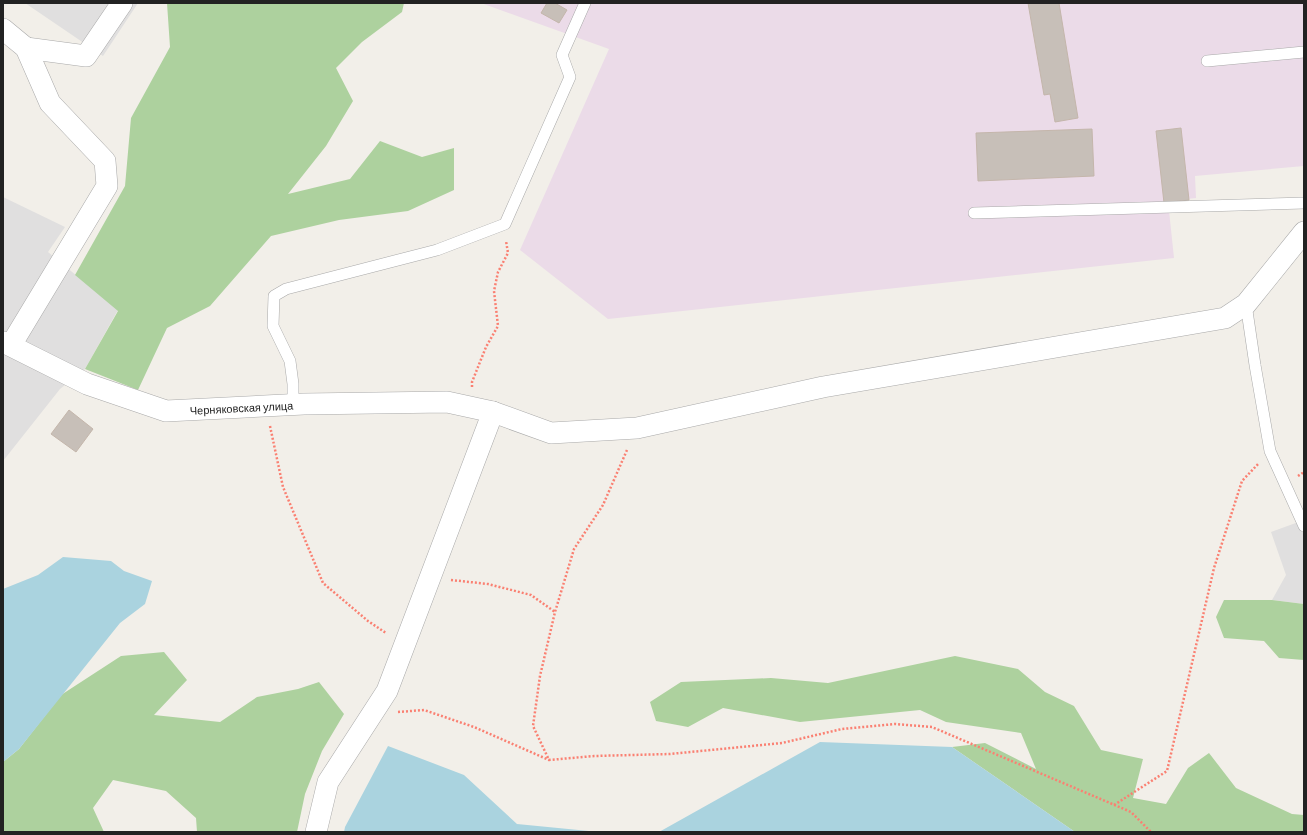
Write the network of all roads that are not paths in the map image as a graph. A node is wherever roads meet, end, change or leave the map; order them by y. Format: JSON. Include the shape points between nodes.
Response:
{"nodes":[{"id":1,"x":122,"y":3,"type":"edge"},
{"id":2,"x":585,"y":3,"type":"edge"},
{"id":3,"x":3,"y":29,"type":"edge"},
{"id":4,"x":26,"y":48,"type":"junction"},
{"id":5,"x":1304,"y":52,"type":"edge"},
{"id":6,"x":1207,"y":61,"type":"dead end"},
{"id":7,"x":1304,"y":203,"type":"edge"},
{"id":8,"x":974,"y":213,"type":"dead end"},
{"id":9,"x":1304,"y":232,"type":"edge"},
{"id":10,"x":1246,"y":304,"type":"junction"},
{"id":11,"x":7,"y":344,"type":"edge"},
{"id":12,"x":293,"y":405,"type":"junction"},
{"id":13,"x":493,"y":412,"type":"junction"},
{"id":14,"x":1304,"y":526,"type":"edge"},
{"id":15,"x":316,"y":832,"type":"edge"}],
"edges":[{"from":1,"to":4,"type":"street","via":[[86,56]]},
{"from":2,"to":12,"type":"lane","via":[[562,55],[570,77],[505,224],[437,250],[286,289],[274,296],[273,326],[290,361]]},
{"from":3,"to":4,"type":"street"},
{"from":4,"to":11,"type":"street","via":[[50,103],[106,162],[107,186]]},
{"from":5,"to":6,"type":"lane"},
{"from":7,"to":8,"type":"lane"},
{"from":9,"to":10,"type":"street","name":"Черняковская улица"},
{"from":10,"to":13,"type":"street","name":"Черняковская улица","via":[[1225,318],[823,388],[637,428],[551,433]]},
{"from":10,"to":14,"type":"lane","via":[[1270,450]]},
{"from":11,"to":12,"type":"street","name":"Черняковская улица","via":[[87,384],[166,411]]},
{"from":12,"to":13,"type":"street","name":"Черняковская улица","via":[[447,402]]},
{"from":13,"to":15,"type":"street","via":[[387,691],[328,782]]}]}
